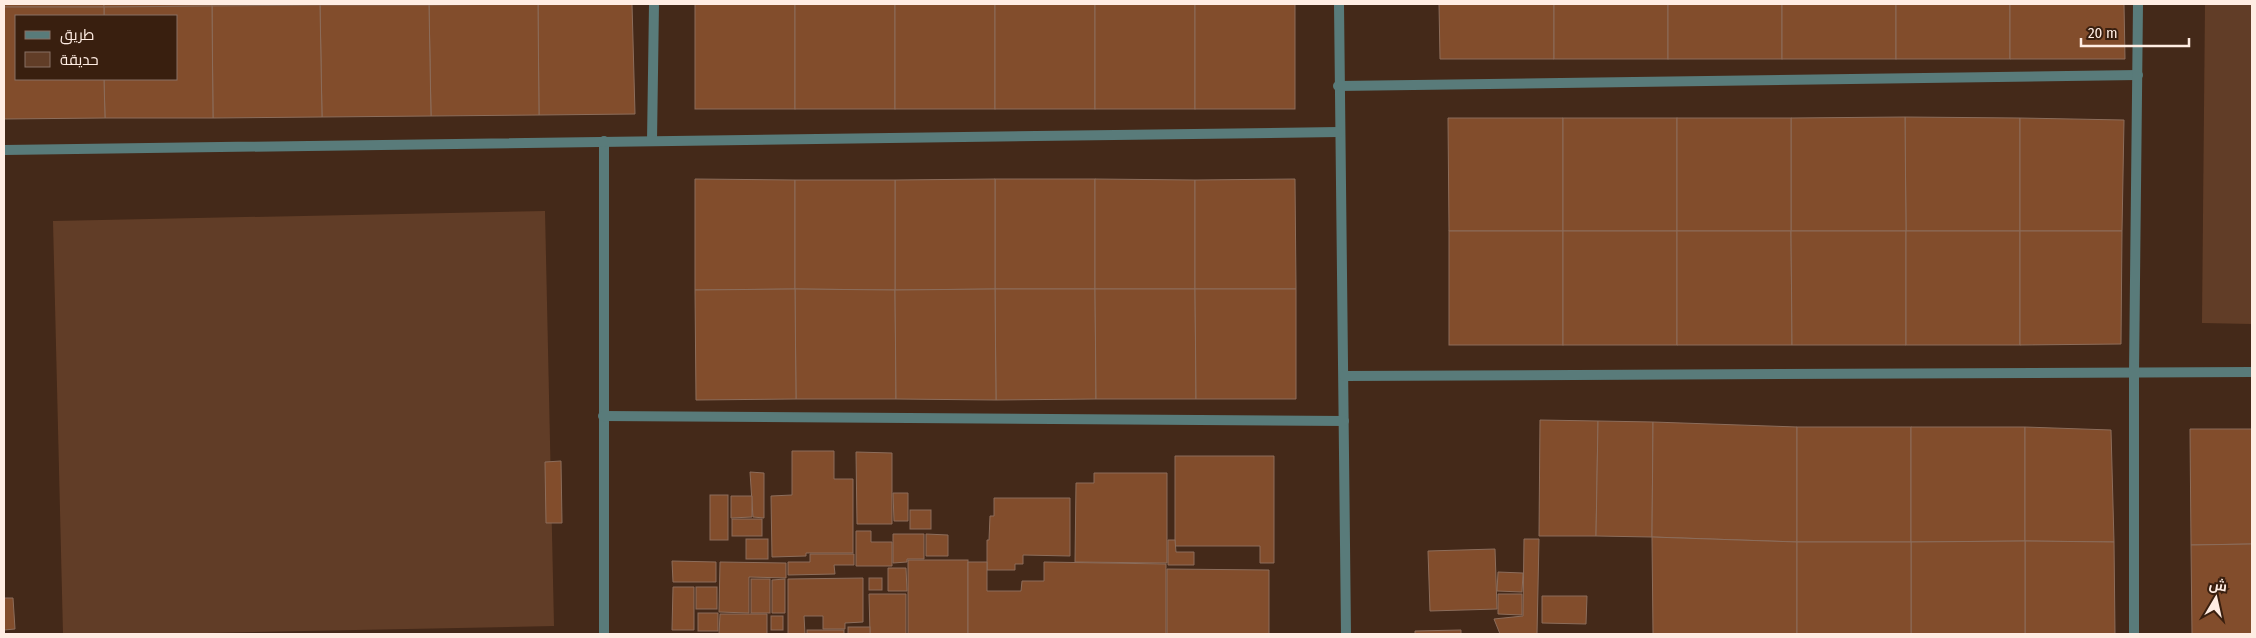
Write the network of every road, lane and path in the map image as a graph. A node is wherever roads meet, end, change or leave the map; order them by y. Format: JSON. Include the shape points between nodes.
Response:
{"nodes":[{"id":1,"x":654,"y":4,"type":"edge"},
{"id":2,"x":1339,"y":4,"type":"edge"},
{"id":3,"x":2138,"y":4,"type":"edge"},
{"id":4,"x":2138,"y":75,"type":"junction"},
{"id":5,"x":1338,"y":86,"type":"junction"},
{"id":6,"x":1339,"y":132,"type":"junction"},
{"id":7,"x":604,"y":141,"type":"junction"},
{"id":8,"x":652,"y":141,"type":"junction"},
{"id":9,"x":4,"y":150,"type":"edge"},
{"id":10,"x":2134,"y":372,"type":"junction"},
{"id":11,"x":2252,"y":372,"type":"edge"},
{"id":12,"x":1344,"y":376,"type":"junction"},
{"id":13,"x":603,"y":416,"type":"junction"},
{"id":14,"x":1344,"y":421,"type":"junction"},
{"id":15,"x":604,"y":634,"type":"edge"},
{"id":16,"x":1346,"y":634,"type":"edge"},
{"id":17,"x":2134,"y":634,"type":"edge"}],
"edges":[{"from":1,"to":8,"type":"street"},
{"from":2,"to":5,"type":"street"},
{"from":3,"to":4,"type":"street"},
{"from":4,"to":5,"type":"street"},
{"from":4,"to":10,"type":"street"},
{"from":5,"to":6,"type":"street"},
{"from":6,"to":8,"type":"street"},
{"from":6,"to":12,"type":"street"},
{"from":7,"to":8,"type":"street"},
{"from":7,"to":9,"type":"street"},
{"from":7,"to":13,"type":"street"},
{"from":10,"to":11,"type":"street"},
{"from":10,"to":12,"type":"street"},
{"from":10,"to":17,"type":"street"},
{"from":12,"to":14,"type":"street"},
{"from":13,"to":14,"type":"street"},
{"from":13,"to":15,"type":"street"},
{"from":14,"to":16,"type":"street"}]}
